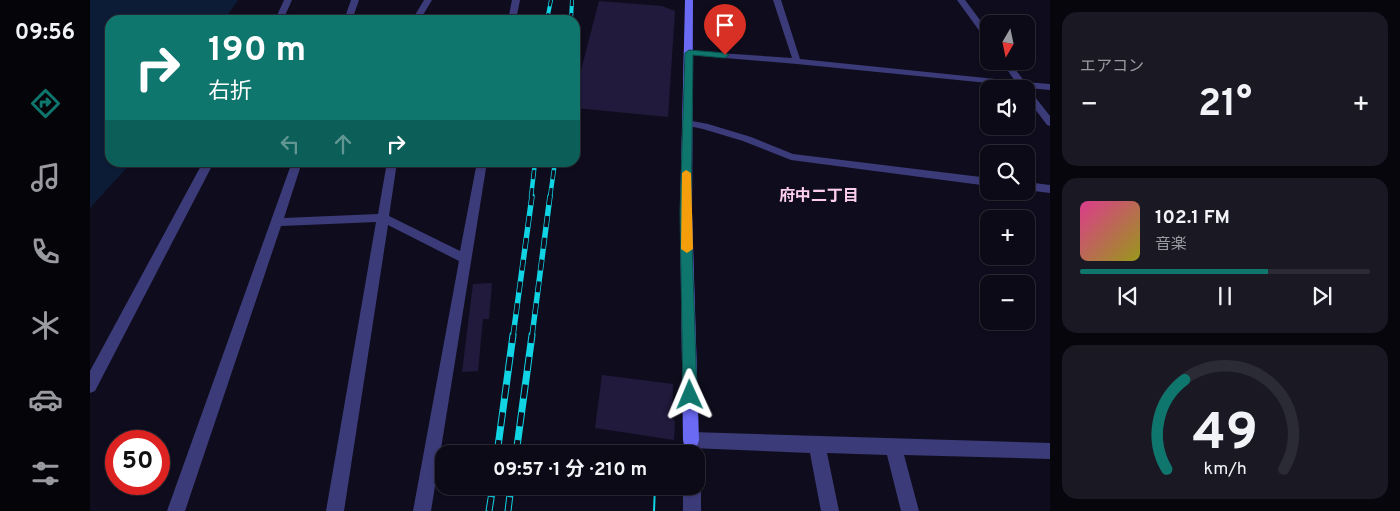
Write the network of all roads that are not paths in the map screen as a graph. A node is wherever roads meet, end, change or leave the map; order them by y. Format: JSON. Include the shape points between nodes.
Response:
{"nodes":[{"id":1,"x":288,"y":0,"type":"edge"},
{"id":2,"x":355,"y":0,"type":"edge"},
{"id":3,"x":428,"y":0,"type":"edge"},
{"id":4,"x":516,"y":0,"type":"edge"},
{"id":5,"x":689,"y":0,"type":"edge"},
{"id":6,"x":777,"y":0,"type":"edge"},
{"id":7,"x":961,"y":0,"type":"edge"},
{"id":8,"x":281,"y":15,"type":"edge"},
{"id":9,"x":350,"y":15,"type":"edge"},
{"id":10,"x":418,"y":15,"type":"edge"},
{"id":11,"x":513,"y":15,"type":"edge"},
{"id":12,"x":980,"y":26,"type":"edge"},
{"id":13,"x":689,"y":53,"type":"junction"},
{"id":14,"x":797,"y":61,"type":"junction"},
{"id":15,"x":980,"y":83,"type":"edge"},
{"id":16,"x":1050,"y":87,"type":"edge"},
{"id":17,"x":1035,"y":88,"type":"edge"},
{"id":18,"x":1035,"y":103,"type":"edge"},
{"id":19,"x":687,"y":123,"type":"junction"},
{"id":20,"x":1050,"y":123,"type":"edge"},
{"id":21,"x":206,"y":167,"type":"edge"},
{"id":22,"x":295,"y":167,"type":"edge"},
{"id":23,"x":391,"y":167,"type":"edge"},
{"id":24,"x":481,"y":167,"type":"edge"},
{"id":25,"x":980,"y":181,"type":"edge"},
{"id":26,"x":1035,"y":187,"type":"edge"},
{"id":27,"x":1050,"y":189,"type":"edge"},
{"id":28,"x":383,"y":218,"type":"junction"},
{"id":29,"x":276,"y":222,"type":"junction"},
{"id":30,"x":465,"y":258,"type":"junction"},
{"id":31,"x":90,"y":386,"type":"edge"},
{"id":32,"x":692,"y":445,"type":"edge"},
{"id":33,"x":818,"y":445,"type":"junction"},
{"id":34,"x":705,"y":447,"type":"edge"},
{"id":35,"x":893,"y":447,"type":"junction"},
{"id":36,"x":1050,"y":451,"type":"edge"},
{"id":37,"x":692,"y":495,"type":"edge"},
{"id":38,"x":176,"y":511,"type":"edge"},
{"id":39,"x":335,"y":511,"type":"edge"},
{"id":40,"x":422,"y":511,"type":"edge"},
{"id":41,"x":692,"y":511,"type":"edge"},
{"id":42,"x":830,"y":511,"type":"edge"},
{"id":43,"x":910,"y":511,"type":"edge"}],
"edges":[{"from":1,"to":8,"type":"street"},
{"from":2,"to":9,"type":"street"},
{"from":3,"to":10,"type":"street"},
{"from":4,"to":11,"type":"street"},
{"from":5,"to":13,"type":"main road"},
{"from":6,"to":14,"type":"street"},
{"from":7,"to":12,"type":"street"},
{"from":13,"to":14,"type":"street"},
{"from":13,"to":19,"type":"main road"},
{"from":14,"to":15,"type":"street"},
{"from":16,"to":17,"type":"street"},
{"from":18,"to":20,"type":"street"},
{"from":19,"to":25,"type":"street","via":[[747,139],[791,157]]},
{"from":19,"to":32,"type":"main road"},
{"from":21,"to":31,"type":"street"},
{"from":22,"to":29,"type":"street"},
{"from":23,"to":28,"type":"street"},
{"from":24,"to":30,"type":"street"},
{"from":26,"to":27,"type":"street"},
{"from":28,"to":29,"type":"street"},
{"from":28,"to":30,"type":"street"},
{"from":28,"to":39,"type":"street"},
{"from":29,"to":38,"type":"street"},
{"from":30,"to":40,"type":"street"},
{"from":33,"to":34,"type":"street"},
{"from":33,"to":35,"type":"street"},
{"from":33,"to":42,"type":"street"},
{"from":35,"to":36,"type":"street"},
{"from":35,"to":43,"type":"street"},
{"from":37,"to":41,"type":"street"}]}
